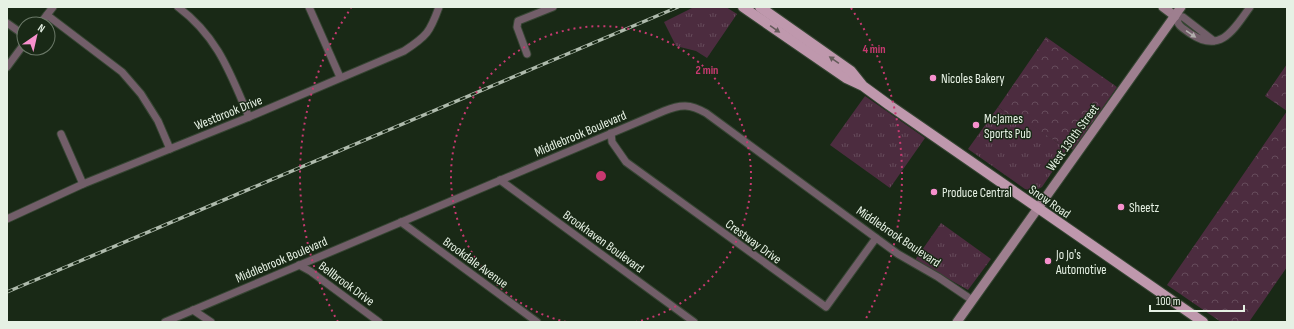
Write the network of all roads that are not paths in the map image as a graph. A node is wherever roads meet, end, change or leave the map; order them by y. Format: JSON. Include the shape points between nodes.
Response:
{"nodes":[{"id":1,"x":53,"y":7,"type":"edge"},
{"id":2,"x":178,"y":7,"type":"edge"},
{"id":3,"x":309,"y":7,"type":"edge"},
{"id":4,"x":439,"y":7,"type":"edge"},
{"id":5,"x":553,"y":7,"type":"edge"},
{"id":6,"x":743,"y":7,"type":"edge"},
{"id":7,"x":760,"y":7,"type":"edge"},
{"id":8,"x":1163,"y":7,"type":"edge"},
{"id":9,"x":1181,"y":7,"type":"edge"},
{"id":10,"x":1250,"y":7,"type":"edge"},
{"id":11,"x":47,"y":15,"type":"joint"},
{"id":12,"x":1175,"y":16,"type":"junction"},
{"id":13,"x":7,"y":23,"type":"edge"},
{"id":14,"x":16,"y":29,"type":"edge"},
{"id":15,"x":527,"y":54,"type":"dead end"},
{"id":16,"x":16,"y":55,"type":"edge"},
{"id":17,"x":7,"y":67,"type":"edge"},
{"id":18,"x":340,"y":77,"type":"junction"},
{"id":19,"x":863,"y":86,"type":"junction"},
{"id":20,"x":249,"y":117,"type":"junction"},
{"id":21,"x":611,"y":133,"type":"junction"},
{"id":22,"x":61,"y":134,"type":"dead end"},
{"id":23,"x":170,"y":149,"type":"junction"},
{"id":24,"x":500,"y":180,"type":"junction"},
{"id":25,"x":83,"y":184,"type":"junction"},
{"id":26,"x":1038,"y":208,"type":"junction"},
{"id":27,"x":7,"y":219,"type":"edge"},
{"id":28,"x":401,"y":222,"type":"junction"},
{"id":29,"x":876,"y":238,"type":"junction"},
{"id":30,"x":299,"y":265,"type":"junction"},
{"id":31,"x":972,"y":300,"type":"junction"},
{"id":32,"x":193,"y":310,"type":"junction"},
{"id":33,"x":164,"y":322,"type":"edge"},
{"id":34,"x":211,"y":322,"type":"edge"},
{"id":35,"x":379,"y":322,"type":"edge"},
{"id":36,"x":537,"y":322,"type":"edge"},
{"id":37,"x":694,"y":322,"type":"edge"},
{"id":38,"x":957,"y":322,"type":"edge"},
{"id":39,"x":1203,"y":322,"type":"edge"}],
"edges":[{"from":1,"to":11,"type":"street"},
{"from":2,"to":20,"type":"street","via":[[193,18],[224,59]]},
{"from":3,"to":18,"type":"street"},
{"from":4,"to":18,"type":"street","name":"Westbrook Drive","via":[[433,25],[422,39],[404,51]]},
{"from":5,"to":15,"type":"street","via":[[518,21],[517,27]]},
{"from":6,"to":19,"type":"main road","name":"Snow Road","one_way":true,"via":[[846,78]]},
{"from":19,"to":7,"type":"main road","name":"Snow Road","one_way":true,"via":[[851,71]]},
{"from":8,"to":12,"type":"main road"},
{"from":9,"to":12,"type":"main road","name":"West 130th Street"},
{"from":10,"to":12,"type":"street","via":[[1234,30],[1220,40],[1214,41],[1183,17]]},
{"from":11,"to":23,"type":"street","via":[[122,72],[141,94],[158,121]]},
{"from":12,"to":26,"type":"main road","name":"West 130th Street"},
{"from":13,"to":14,"type":"street"},
{"from":16,"to":17,"type":"street"},
{"from":18,"to":20,"type":"street","name":"Westbrook Drive"},
{"from":19,"to":26,"type":"main road","name":"Snow Road"},
{"from":20,"to":23,"type":"street","name":"Westbrook Drive"},
{"from":21,"to":24,"type":"street","name":"Middlebrook Boulevard"},
{"from":21,"to":29,"type":"street","name":"Middlebrook Boulevard","via":[[674,107],[698,108]]},
{"from":21,"to":29,"type":"street","name":"Crestway Drive","via":[[612,142],[626,162],[826,308]]},
{"from":22,"to":25,"type":"street"},
{"from":23,"to":25,"type":"street","name":"Westbrook Drive"},
{"from":24,"to":28,"type":"street","name":"Middlebrook Boulevard"},
{"from":24,"to":37,"type":"street","name":"Brookhaven Boulevard"},
{"from":25,"to":27,"type":"street","name":"Westbrook Drive"},
{"from":26,"to":31,"type":"main road","name":"West 130th Street"},
{"from":26,"to":39,"type":"main road","name":"Snow Road"},
{"from":28,"to":30,"type":"street","name":"Middlebrook Boulevard"},
{"from":28,"to":36,"type":"street","name":"Brookdale Avenue"},
{"from":29,"to":31,"type":"street","name":"Middlebrook Boulevard"},
{"from":30,"to":32,"type":"street","name":"Middlebrook Boulevard"},
{"from":30,"to":35,"type":"street","name":"Bellbrook Drive"},
{"from":31,"to":38,"type":"main road","name":"West 130th Street"},
{"from":32,"to":33,"type":"street","name":"Middlebrook Boulevard"},
{"from":32,"to":34,"type":"street"}]}
